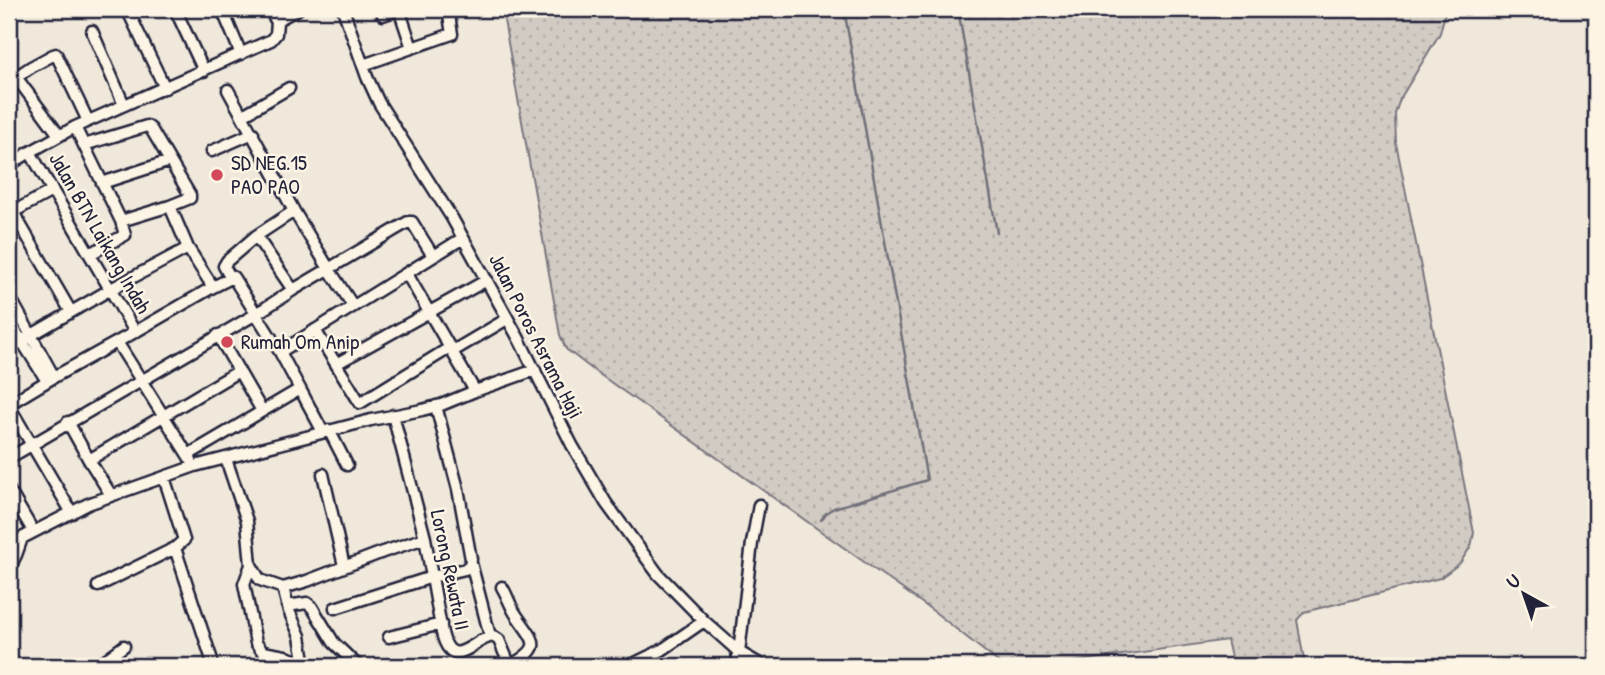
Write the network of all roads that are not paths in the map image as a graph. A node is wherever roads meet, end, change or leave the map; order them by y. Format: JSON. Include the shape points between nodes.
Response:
{"nodes":[{"id":1,"x":127,"y":9,"type":"edge"},
{"id":2,"x":175,"y":9,"type":"edge"},
{"id":3,"x":222,"y":9,"type":"edge"},
{"id":4,"x":269,"y":9,"type":"edge"},
{"id":5,"x":298,"y":9,"type":"edge"},
{"id":6,"x":342,"y":9,"type":"edge"},
{"id":7,"x":400,"y":9,"type":"edge"},
{"id":8,"x":448,"y":9,"type":"edge"},
{"id":9,"x":383,"y":15,"type":"dead end"},
{"id":10,"x":277,"y":22,"type":"junction"},
{"id":11,"x":92,"y":31,"type":"dead end"},
{"id":12,"x":412,"y":48,"type":"junction"},
{"id":13,"x":241,"y":54,"type":"junction"},
{"id":14,"x":363,"y":65,"type":"junction"},
{"id":15,"x":204,"y":71,"type":"junction"},
{"id":16,"x":164,"y":88,"type":"junction"},
{"id":17,"x":289,"y":88,"type":"dead end"},
{"id":18,"x":228,"y":90,"type":"dead end"},
{"id":19,"x":124,"y":105,"type":"junction"},
{"id":20,"x":243,"y":115,"type":"junction"},
{"id":21,"x":88,"y":121,"type":"junction"},
{"id":22,"x":75,"y":127,"type":"junction"},
{"id":23,"x":253,"y":133,"type":"junction"},
{"id":24,"x":59,"y":135,"type":"junction"},
{"id":25,"x":84,"y":145,"type":"junction"},
{"id":26,"x":30,"y":152,"type":"junction"},
{"id":27,"x":212,"y":152,"type":"dead end"},
{"id":28,"x":170,"y":161,"type":"junction"},
{"id":29,"x":9,"y":164,"type":"edge"},
{"id":30,"x":102,"y":183,"type":"junction"},
{"id":31,"x":52,"y":191,"type":"junction"},
{"id":32,"x":170,"y":206,"type":"junction"},
{"id":33,"x":294,"y":211,"type":"junction"},
{"id":34,"x":11,"y":214,"type":"edge"},
{"id":35,"x":121,"y":221,"type":"junction"},
{"id":36,"x":256,"y":236,"type":"junction"},
{"id":37,"x":463,"y":238,"type":"junction"},
{"id":38,"x":188,"y":248,"type":"junction"},
{"id":39,"x":90,"y":254,"type":"junction"},
{"id":40,"x":433,"y":256,"type":"junction"},
{"id":41,"x":329,"y":269,"type":"junction"},
{"id":42,"x":407,"y":274,"type":"junction"},
{"id":43,"x":230,"y":277,"type":"junction"},
{"id":44,"x":487,"y":279,"type":"junction"},
{"id":45,"x":212,"y":287,"type":"junction"},
{"id":46,"x":111,"y":289,"type":"junction"},
{"id":47,"x":293,"y":289,"type":"junction"},
{"id":48,"x":9,"y":298,"type":"edge"},
{"id":49,"x":354,"y":306,"type":"junction"},
{"id":50,"x":430,"y":311,"type":"junction"},
{"id":51,"x":71,"y":312,"type":"junction"},
{"id":52,"x":256,"y":314,"type":"junction"},
{"id":53,"x":507,"y":319,"type":"junction"},
{"id":54,"x":9,"y":321,"type":"edge"},
{"id":55,"x":315,"y":330,"type":"junction"},
{"id":56,"x":135,"y":332,"type":"junction"},
{"id":57,"x":31,"y":335,"type":"junction"},
{"id":58,"x":218,"y":335,"type":"junction"},
{"id":59,"x":21,"y":341,"type":"junction"},
{"id":60,"x":117,"y":342,"type":"junction"},
{"id":61,"x":9,"y":348,"type":"edge"},
{"id":62,"x":452,"y":349,"type":"junction"},
{"id":63,"x":280,"y":352,"type":"junction"},
{"id":64,"x":336,"y":364,"type":"junction"},
{"id":65,"x":535,"y":370,"type":"junction"},
{"id":66,"x":239,"y":371,"type":"junction"},
{"id":67,"x":50,"y":379,"type":"junction"},
{"id":68,"x":140,"y":381,"type":"junction"},
{"id":69,"x":300,"y":389,"type":"junction"},
{"id":70,"x":475,"y":391,"type":"junction"},
{"id":71,"x":360,"y":403,"type":"junction"},
{"id":72,"x":9,"y":405,"type":"edge"},
{"id":73,"x":436,"y":406,"type":"junction"},
{"id":74,"x":262,"y":411,"type":"junction"},
{"id":75,"x":393,"y":415,"type":"junction"},
{"id":76,"x":164,"y":416,"type":"junction"},
{"id":77,"x":371,"y":420,"type":"junction"},
{"id":78,"x":68,"y":422,"type":"junction"},
{"id":79,"x":326,"y":431,"type":"junction"},
{"id":80,"x":32,"y":445,"type":"junction"},
{"id":81,"x":188,"y":455,"type":"junction"},
{"id":82,"x":9,"y":458,"type":"edge"},
{"id":83,"x":226,"y":459,"type":"junction"},
{"id":84,"x":89,"y":460,"type":"junction"},
{"id":85,"x":346,"y":465,"type":"dead end"},
{"id":86,"x":195,"y":466,"type":"junction"},
{"id":87,"x":323,"y":474,"type":"dead end"},
{"id":88,"x":164,"y":477,"type":"junction"},
{"id":89,"x":9,"y":490,"type":"edge"},
{"id":90,"x":111,"y":495,"type":"junction"},
{"id":91,"x":759,"y":505,"type":"dead end"},
{"id":92,"x":72,"y":513,"type":"junction"},
{"id":93,"x":33,"y":531,"type":"junction"},
{"id":94,"x":22,"y":538,"type":"junction"},
{"id":95,"x":425,"y":538,"type":"junction"},
{"id":96,"x":9,"y":542,"type":"edge"},
{"id":97,"x":175,"y":548,"type":"junction"},
{"id":98,"x":471,"y":563,"type":"junction"},
{"id":99,"x":251,"y":565,"type":"junction"},
{"id":100,"x":344,"y":566,"type":"junction"},
{"id":101,"x":9,"y":569,"type":"edge"},
{"id":102,"x":432,"y":577,"type":"junction"},
{"id":103,"x":98,"y":586,"type":"dead end"},
{"id":104,"x":502,"y":587,"type":"dead end"},
{"id":105,"x":283,"y":588,"type":"junction"},
{"id":106,"x":287,"y":606,"type":"junction"},
{"id":107,"x":335,"y":608,"type":"dead end"},
{"id":108,"x":704,"y":621,"type":"junction"},
{"id":109,"x":440,"y":624,"type":"junction"},
{"id":110,"x":490,"y":636,"type":"junction"},
{"id":111,"x":389,"y":637,"type":"dead end"},
{"id":112,"x":124,"y":646,"type":"dead end"},
{"id":113,"x":740,"y":652,"type":"junction"},
{"id":114,"x":305,"y":664,"type":"edge"},
{"id":115,"x":97,"y":666,"type":"edge"},
{"id":116,"x":212,"y":666,"type":"edge"},
{"id":117,"x":358,"y":666,"type":"edge"},
{"id":118,"x":510,"y":666,"type":"edge"},
{"id":119,"x":629,"y":666,"type":"edge"},
{"id":120,"x":739,"y":666,"type":"edge"},
{"id":121,"x":763,"y":666,"type":"edge"}],
"edges":[{"from":1,"to":16,"type":"street"},
{"from":2,"to":15,"type":"street"},
{"from":3,"to":13,"type":"street"},
{"from":4,"to":10,"type":"street"},
{"from":5,"to":10,"type":"street","name":"Jalan BTN Laikang Indah"},
{"from":6,"to":14,"type":"street","name":"Jalan Poros Asrama Haji"},
{"from":7,"to":9,"type":"street"},
{"from":7,"to":12,"type":"street"},
{"from":8,"to":12,"type":"street","via":[[452,34]]},
{"from":10,"to":13,"type":"street","name":"Jalan BTN Laikang Indah","via":[[275,37]]},
{"from":11,"to":19,"type":"street"},
{"from":12,"to":14,"type":"street"},
{"from":13,"to":15,"type":"street","name":"Jalan BTN Laikang Indah"},
{"from":14,"to":37,"type":"street","name":"Jalan Poros Asrama Haji","via":[[373,92]]},
{"from":15,"to":16,"type":"street","name":"Jalan BTN Laikang Indah"},
{"from":16,"to":19,"type":"street","name":"Jalan BTN Laikang Indah"},
{"from":17,"to":20,"type":"street"},
{"from":18,"to":20,"type":"street"},
{"from":19,"to":21,"type":"street","name":"Jalan BTN Laikang Indah"},
{"from":20,"to":23,"type":"street"},
{"from":21,"to":22,"type":"street","name":"Jalan BTN Laikang Indah"},
{"from":21,"to":24,"type":"street","via":[[53,55],[16,77]]},
{"from":22,"to":24,"type":"street","name":"Jalan BTN Laikang Indah"},
{"from":22,"to":25,"type":"street"},
{"from":23,"to":27,"type":"street"},
{"from":23,"to":33,"type":"street"},
{"from":24,"to":26,"type":"street","name":"Jalan BTN Laikang Indah"},
{"from":25,"to":28,"type":"street","via":[[146,126]]},
{"from":25,"to":30,"type":"street"},
{"from":26,"to":29,"type":"street"},
{"from":26,"to":31,"type":"street","name":"Jalan BTN Laikang Indah"},
{"from":28,"to":30,"type":"street"},
{"from":28,"to":32,"type":"street","via":[[191,197]]},
{"from":30,"to":35,"type":"street"},
{"from":31,"to":34,"type":"street"},
{"from":31,"to":39,"type":"street","name":"Jalan BTN Laikang Indah"},
{"from":32,"to":35,"type":"street"},
{"from":32,"to":38,"type":"street"},
{"from":33,"to":36,"type":"street"},
{"from":33,"to":41,"type":"street"},
{"from":34,"to":51,"type":"street"},
{"from":35,"to":39,"type":"street","via":[[125,235]]},
{"from":36,"to":43,"type":"street","via":[[225,263]]},
{"from":36,"to":47,"type":"street"},
{"from":37,"to":40,"type":"street"},
{"from":37,"to":44,"type":"street","name":"Jalan Poros Asrama Haji"},
{"from":38,"to":45,"type":"street"},
{"from":38,"to":46,"type":"street"},
{"from":39,"to":46,"type":"street","name":"Jalan BTN Laikang Indah"},
{"from":40,"to":41,"type":"street","via":[[410,222]]},
{"from":40,"to":42,"type":"street"},
{"from":41,"to":47,"type":"street"},
{"from":41,"to":49,"type":"street"},
{"from":42,"to":49,"type":"street"},
{"from":42,"to":50,"type":"street"},
{"from":43,"to":45,"type":"street"},
{"from":43,"to":52,"type":"street"},
{"from":44,"to":50,"type":"street"},
{"from":44,"to":53,"type":"street","name":"Jalan Poros Asrama Haji"},
{"from":45,"to":56,"type":"street"},
{"from":46,"to":51,"type":"street"},
{"from":46,"to":56,"type":"street","name":"Jalan BTN Laikang Indah"},
{"from":47,"to":52,"type":"street"},
{"from":48,"to":57,"type":"street"},
{"from":49,"to":55,"type":"street"},
{"from":50,"to":62,"type":"street"},
{"from":50,"to":64,"type":"street"},
{"from":51,"to":57,"type":"street"},
{"from":52,"to":58,"type":"street"},
{"from":52,"to":63,"type":"street"},
{"from":53,"to":62,"type":"street"},
{"from":53,"to":65,"type":"street","name":"Jalan Poros Asrama Haji"},
{"from":54,"to":59,"type":"street"},
{"from":55,"to":63,"type":"street"},
{"from":55,"to":64,"type":"street"},
{"from":56,"to":60,"type":"street","name":"Jalan BTN Laikang Indah"},
{"from":57,"to":59,"type":"street"},
{"from":57,"to":67,"type":"street"},
{"from":58,"to":66,"type":"street"},
{"from":58,"to":68,"type":"street"},
{"from":59,"to":61,"type":"street"},
{"from":59,"to":67,"type":"street"},
{"from":60,"to":67,"type":"street","name":"Jalan BTN Laikang Indah"},
{"from":60,"to":68,"type":"street"},
{"from":62,"to":70,"type":"street"},
{"from":62,"to":71,"type":"street"},
{"from":63,"to":69,"type":"street"},
{"from":64,"to":71,"type":"street"},
{"from":65,"to":70,"type":"street"},
{"from":65,"to":108,"type":"street","name":"Jalan Poros Asrama Haji","via":[[606,503],[658,574]]},
{"from":66,"to":74,"type":"street"},
{"from":66,"to":76,"type":"street"},
{"from":67,"to":72,"type":"street","name":"Jalan BTN Laikang Indah"},
{"from":68,"to":76,"type":"street"},
{"from":68,"to":78,"type":"street"},
{"from":69,"to":74,"type":"street"},
{"from":69,"to":79,"type":"street"},
{"from":70,"to":73,"type":"street"},
{"from":71,"to":77,"type":"street"},
{"from":72,"to":80,"type":"street"},
{"from":73,"to":75,"type":"street"},
{"from":73,"to":98,"type":"street"},
{"from":74,"to":81,"type":"street"},
{"from":75,"to":77,"type":"street"},
{"from":75,"to":95,"type":"street","name":"Lorong Rewata II"},
{"from":76,"to":81,"type":"street"},
{"from":76,"to":84,"type":"street"},
{"from":77,"to":79,"type":"street"},
{"from":78,"to":80,"type":"street"},
{"from":78,"to":84,"type":"street"},
{"from":79,"to":83,"type":"street"},
{"from":79,"to":85,"type":"street"},
{"from":80,"to":82,"type":"street"},
{"from":80,"to":92,"type":"street"},
{"from":81,"to":86,"type":"street"},
{"from":83,"to":86,"type":"street"},
{"from":83,"to":99,"type":"street","via":[[247,521]]},
{"from":84,"to":90,"type":"street"},
{"from":86,"to":88,"type":"street"},
{"from":87,"to":100,"type":"street"},
{"from":88,"to":90,"type":"street"},
{"from":88,"to":97,"type":"street","via":[[184,537]]},
{"from":89,"to":93,"type":"street"},
{"from":90,"to":92,"type":"street"},
{"from":91,"to":113,"type":"street"},
{"from":92,"to":93,"type":"street"},
{"from":93,"to":94,"type":"street"},
{"from":94,"to":96,"type":"street"},
{"from":94,"to":101,"type":"street"},
{"from":95,"to":100,"type":"street"},
{"from":95,"to":102,"type":"street","name":"Lorong Rewata II"},
{"from":97,"to":103,"type":"street"},
{"from":97,"to":116,"type":"street"},
{"from":98,"to":102,"type":"street","via":[[465,569]]},
{"from":98,"to":110,"type":"street"},
{"from":99,"to":105,"type":"street","via":[[260,580]]},
{"from":99,"to":114,"type":"street","via":[[244,584],[256,643],[263,652]]},
{"from":100,"to":105,"type":"street"},
{"from":102,"to":107,"type":"street"},
{"from":102,"to":109,"type":"street","name":"Lorong Rewata II"},
{"from":104,"to":118,"type":"street","via":[[533,639],[530,653]]},
{"from":105,"to":106,"type":"street"},
{"from":106,"to":114,"type":"street","via":[[300,636]]},
{"from":106,"to":117,"type":"street","via":[[307,603],[312,607],[334,643]]},
{"from":108,"to":113,"type":"street","name":"Jalan Poros Asrama Haji"},
{"from":108,"to":119,"type":"street"},
{"from":109,"to":110,"type":"street","name":"Lorong Rewata II","via":[[444,640],[456,653]]},
{"from":109,"to":111,"type":"street"},
{"from":110,"to":118,"type":"street","name":"Lorong Rewata II","via":[[497,637]]},
{"from":112,"to":115,"type":"street"},
{"from":113,"to":120,"type":"main road"},
{"from":113,"to":121,"type":"street","name":"Jalan Poros Asrama Haji"}]}
